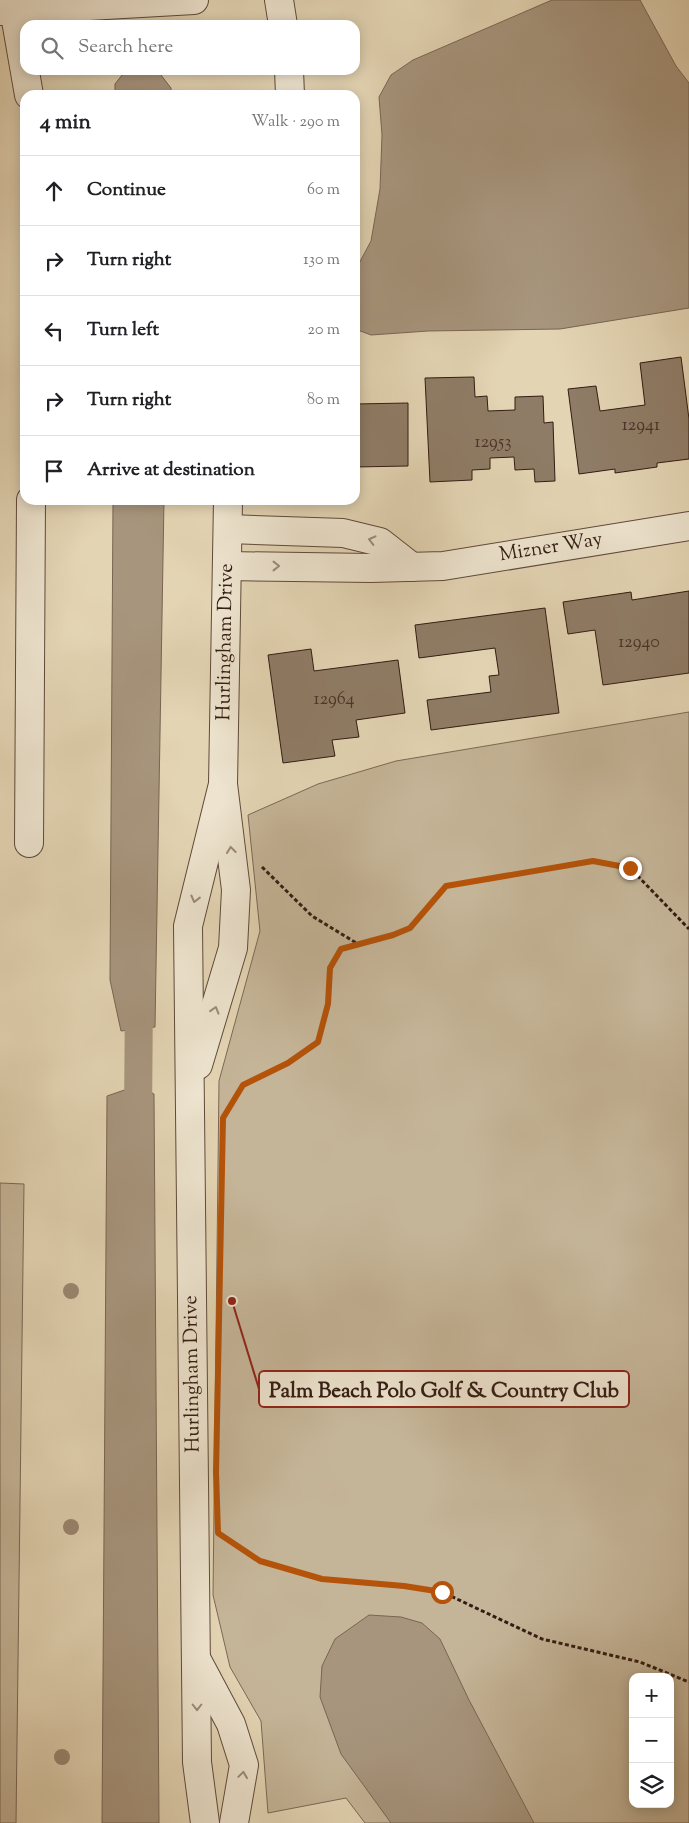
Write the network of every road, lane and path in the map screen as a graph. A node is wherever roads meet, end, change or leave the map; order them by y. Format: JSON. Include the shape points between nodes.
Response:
{"nodes":[{"id":1,"x":194,"y":0,"type":"edge"},
{"id":2,"x":279,"y":0,"type":"edge"},
{"id":3,"x":7,"y":10,"type":"edge"},
{"id":4,"x":282,"y":20,"type":"edge"},
{"id":5,"x":20,"y":60,"type":"edge"},
{"id":6,"x":24,"y":75,"type":"edge"},
{"id":7,"x":290,"y":75,"type":"edge"},
{"id":8,"x":28,"y":90,"type":"edge"},
{"id":9,"x":290,"y":90,"type":"edge"},
{"id":10,"x":31,"y":505,"type":"edge"},
{"id":11,"x":228,"y":505,"type":"edge"},
{"id":12,"x":689,"y":526,"type":"edge"},
{"id":13,"x":228,"y":529,"type":"junction"},
{"id":14,"x":227,"y":566,"type":"junction"},
{"id":15,"x":412,"y":567,"type":"junction"},
{"id":16,"x":222,"y":784,"type":"junction"},
{"id":17,"x":29,"y":843,"type":"dead end"},
{"id":18,"x":260,"y":864,"type":"dead end"},
{"id":19,"x":689,"y":929,"type":"edge"},
{"id":20,"x":358,"y":944,"type":"junction"},
{"id":21,"x":190,"y":1090,"type":"junction"},
{"id":22,"x":221,"y":1236,"type":"dead end"},
{"id":23,"x":218,"y":1533,"type":"dead end"},
{"id":24,"x":196,"y":1658,"type":"junction"},
{"id":25,"x":689,"y":1682,"type":"edge"},
{"id":26,"x":205,"y":1823,"type":"edge"},
{"id":27,"x":234,"y":1823,"type":"edge"}],
"edges":[{"from":1,"to":3,"type":"street"},
{"from":2,"to":4,"type":"street"},
{"from":3,"to":5,"type":"street"},
{"from":6,"to":8,"type":"street"},
{"from":7,"to":9,"type":"street"},
{"from":10,"to":17,"type":"street"},
{"from":11,"to":13,"type":"street","name":"Hurlingham Drive"},
{"from":12,"to":15,"type":"street","name":"Mizner Way","via":[[442,566]]},
{"from":13,"to":14,"type":"street","name":"Hurlingham Drive"},
{"from":15,"to":13,"type":"street","one_way":true,"via":[[380,542],[343,533]]},
{"from":14,"to":15,"type":"street","name":"Mizner Way","one_way":true},
{"from":14,"to":16,"type":"street","name":"Hurlingham Drive"},
{"from":16,"to":21,"type":"street","name":"Hurlingham Drive","one_way":true,"via":[[188,926]]},
{"from":21,"to":16,"type":"street","name":"Hurlingham Drive","one_way":true,"via":[[233,948],[236,890]]},
{"from":18,"to":20,"type":"path","via":[[312,916]]},
{"from":19,"to":20,"type":"path","via":[[630,868],[593,861],[446,886],[410,928]]},
{"from":20,"to":22,"type":"path","via":[[341,949],[330,968],[328,1004],[318,1042],[288,1063],[243,1085],[223,1118]]},
{"from":21,"to":24,"type":"street","name":"Hurlingham Drive"},
{"from":23,"to":25,"type":"path","via":[[260,1561],[322,1579],[442,1592],[542,1639],[640,1662]]},
{"from":24,"to":26,"type":"street","name":"Hurlingham Drive","one_way":true,"via":[[197,1762]]},
{"from":27,"to":24,"type":"street","name":"Hurlingham Drive","one_way":true,"via":[[244,1765],[231,1724]]}]}
